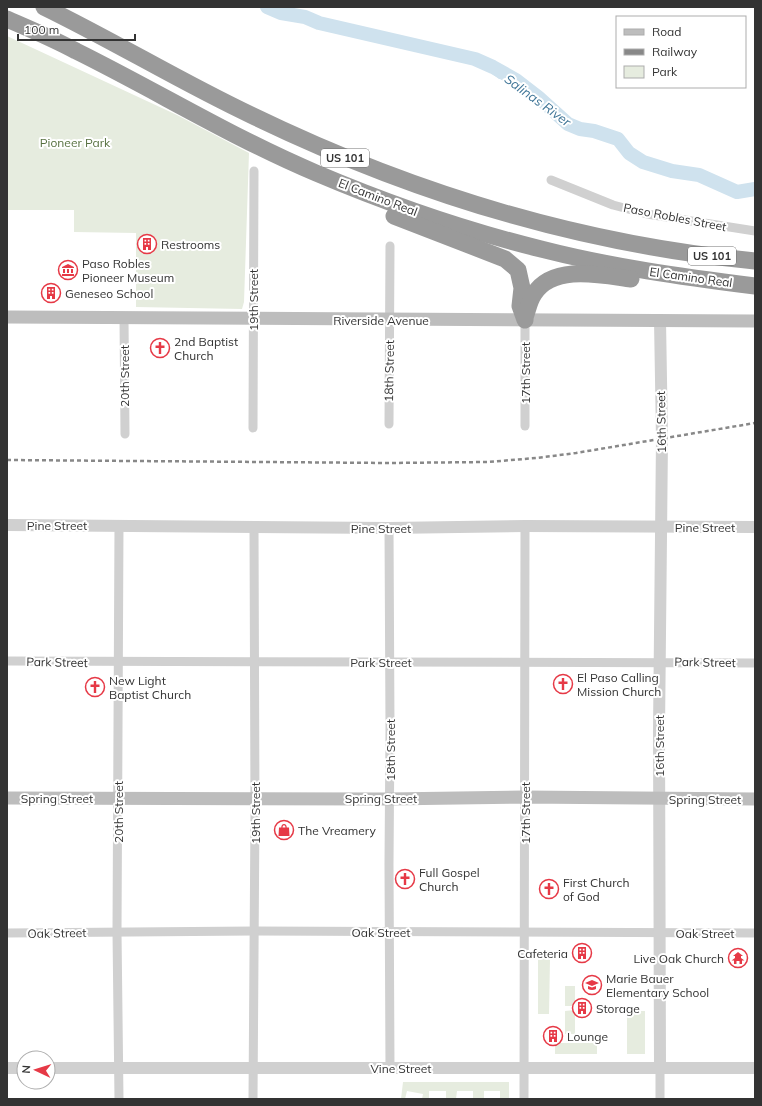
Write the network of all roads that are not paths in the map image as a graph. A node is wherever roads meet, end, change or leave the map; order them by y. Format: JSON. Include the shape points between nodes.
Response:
{"nodes":[{"id":1,"x":44,"y":7,"type":"edge"},
{"id":2,"x":7,"y":19,"type":"edge"},
{"id":3,"x":206,"y":121,"type":"junction"},
{"id":4,"x":254,"y":171,"type":"dead end"},
{"id":5,"x":551,"y":180,"type":"dead end"},
{"id":6,"x":755,"y":231,"type":"edge"},
{"id":7,"x":390,"y":246,"type":"dead end"},
{"id":8,"x":668,"y":250,"type":"junction"},
{"id":9,"x":755,"y":252,"type":"edge"},
{"id":10,"x":755,"y":261,"type":"edge"},
{"id":11,"x":755,"y":286,"type":"edge"},
{"id":12,"x":755,"y":291,"type":"edge"},
{"id":13,"x":7,"y":317,"type":"edge"},
{"id":14,"x":124,"y":318,"type":"junction"},
{"id":15,"x":253,"y":319,"type":"junction"},
{"id":16,"x":390,"y":320,"type":"junction"},
{"id":17,"x":525,"y":320,"type":"junction"},
{"id":18,"x":660,"y":320,"type":"junction"},
{"id":19,"x":755,"y":321,"type":"edge"},
{"id":20,"x":388,"y":424,"type":"dead end"},
{"id":21,"x":525,"y":426,"type":"dead end"},
{"id":22,"x":253,"y":428,"type":"dead end"},
{"id":23,"x":125,"y":434,"type":"dead end"},
{"id":24,"x":7,"y":525,"type":"edge"},
{"id":25,"x":119,"y":525,"type":"junction"},
{"id":26,"x":525,"y":526,"type":"junction"},
{"id":27,"x":254,"y":527,"type":"junction"},
{"id":28,"x":755,"y":527,"type":"edge"},
{"id":29,"x":388,"y":528,"type":"junction"},
{"id":30,"x":661,"y":528,"type":"junction"},
{"id":31,"x":7,"y":661,"type":"edge"},
{"id":32,"x":118,"y":662,"type":"junction"},
{"id":33,"x":255,"y":662,"type":"junction"},
{"id":34,"x":390,"y":662,"type":"junction"},
{"id":35,"x":524,"y":662,"type":"junction"},
{"id":36,"x":659,"y":662,"type":"junction"},
{"id":37,"x":755,"y":663,"type":"edge"},
{"id":38,"x":524,"y":797,"type":"junction"},
{"id":39,"x":7,"y":798,"type":"edge"},
{"id":40,"x":118,"y":798,"type":"junction"},
{"id":41,"x":255,"y":798,"type":"junction"},
{"id":42,"x":389,"y":799,"type":"junction"},
{"id":43,"x":659,"y":799,"type":"junction"},
{"id":44,"x":755,"y":799,"type":"edge"},
{"id":45,"x":254,"y":931,"type":"junction"},
{"id":46,"x":117,"y":932,"type":"junction"},
{"id":47,"x":390,"y":932,"type":"junction"},
{"id":48,"x":7,"y":933,"type":"edge"},
{"id":49,"x":525,"y":933,"type":"junction"},
{"id":50,"x":660,"y":933,"type":"junction"},
{"id":51,"x":755,"y":933,"type":"edge"},
{"id":52,"x":118,"y":1067,"type":"junction"},
{"id":53,"x":253,"y":1067,"type":"junction"},
{"id":54,"x":56,"y":1068,"type":"edge"},
{"id":55,"x":390,"y":1068,"type":"junction"},
{"id":56,"x":524,"y":1068,"type":"junction"},
{"id":57,"x":660,"y":1068,"type":"junction"},
{"id":58,"x":755,"y":1068,"type":"edge"},
{"id":59,"x":119,"y":1099,"type":"edge"},
{"id":60,"x":253,"y":1099,"type":"edge"},
{"id":61,"x":524,"y":1099,"type":"edge"},
{"id":62,"x":660,"y":1099,"type":"edge"}],
"edges":[{"from":1,"to":8,"type":"highway","name":"El Camino Real","number":"US 101","via":[[250,115],[385,174],[475,205],[549,226]]},
{"from":2,"to":3,"type":"highway","name":"El Camino Real","number":"US 101","via":[[76,50]]},
{"from":3,"to":11,"type":"highway","name":"El Camino Real","number":"US 101","via":[[340,183],[412,211],[493,236],[626,267]]},
{"from":3,"to":17,"type":"highway","via":[[216,132],[307,177],[395,216],[505,259],[518,270],[522,288],[520,306]]},
{"from":4,"to":15,"type":"street","name":"19th Street"},
{"from":5,"to":6,"type":"street","name":"Paso Robles Street","via":[[613,205],[647,214]]},
{"from":7,"to":16,"type":"street","name":"18th Street"},
{"from":8,"to":9,"type":"highway","via":[[700,248]]},
{"from":8,"to":10,"type":"highway","name":"El Camino Real","number":"US 101"},
{"from":12,"to":17,"type":"highway","via":[[564,274],[546,281],[533,295]]},
{"from":13,"to":14,"type":"main road","name":"Riverside Avenue"},
{"from":14,"to":15,"type":"main road","name":"Riverside Avenue"},
{"from":14,"to":23,"type":"street","name":"20th Street"},
{"from":15,"to":16,"type":"main road","name":"Riverside Avenue"},
{"from":15,"to":22,"type":"street","name":"19th Street"},
{"from":16,"to":17,"type":"main road","name":"Riverside Avenue"},
{"from":16,"to":20,"type":"street","name":"18th Street"},
{"from":17,"to":18,"type":"main road","name":"Riverside Avenue"},
{"from":17,"to":21,"type":"street","name":"17th Street"},
{"from":18,"to":19,"type":"main road","name":"Riverside Avenue"},
{"from":18,"to":30,"type":"street","name":"16th Street"},
{"from":24,"to":25,"type":"street","name":"Pine Street"},
{"from":25,"to":27,"type":"street","name":"Pine Street"},
{"from":25,"to":32,"type":"street","name":"20th Street"},
{"from":26,"to":29,"type":"street","name":"Pine Street"},
{"from":26,"to":30,"type":"street","name":"Pine Street"},
{"from":26,"to":35,"type":"street","name":"17th Street"},
{"from":27,"to":29,"type":"street","name":"Pine Street"},
{"from":27,"to":33,"type":"street","name":"19th Street"},
{"from":28,"to":30,"type":"street","name":"Pine Street"},
{"from":29,"to":34,"type":"street","name":"18th Street"},
{"from":30,"to":36,"type":"street","name":"16th Street"},
{"from":31,"to":32,"type":"street","name":"Park Street"},
{"from":32,"to":33,"type":"street","name":"Park Street"},
{"from":32,"to":40,"type":"street","name":"20th Street"},
{"from":33,"to":34,"type":"street","name":"Park Street"},
{"from":33,"to":41,"type":"street","name":"19th Street"},
{"from":34,"to":35,"type":"street","name":"Park Street"},
{"from":34,"to":42,"type":"street","name":"18th Street"},
{"from":35,"to":36,"type":"street","name":"Park Street"},
{"from":35,"to":38,"type":"street","name":"17th Street"},
{"from":36,"to":37,"type":"street","name":"Park Street"},
{"from":36,"to":43,"type":"street","name":"16th Street"},
{"from":38,"to":42,"type":"main road","name":"Spring Street"},
{"from":38,"to":43,"type":"main road","name":"Spring Street"},
{"from":38,"to":49,"type":"street","name":"17th Street"},
{"from":39,"to":40,"type":"main road","name":"Spring Street"},
{"from":40,"to":41,"type":"main road","name":"Spring Street"},
{"from":40,"to":46,"type":"street","name":"20th Street"},
{"from":41,"to":42,"type":"main road","name":"Spring Street"},
{"from":41,"to":45,"type":"street","name":"19th Street"},
{"from":42,"to":47,"type":"street","name":"18th Street"},
{"from":43,"to":44,"type":"main road","name":"Spring Street"},
{"from":43,"to":50,"type":"street","name":"16th Street"},
{"from":45,"to":46,"type":"street","name":"Oak Street"},
{"from":45,"to":47,"type":"street","name":"Oak Street"},
{"from":45,"to":53,"type":"street","name":"19th Street"},
{"from":46,"to":48,"type":"street","name":"Oak Street"},
{"from":46,"to":52,"type":"street","name":"20th Street"},
{"from":47,"to":49,"type":"street","name":"Oak Street"},
{"from":47,"to":55,"type":"street","name":"18th Street"},
{"from":49,"to":50,"type":"street","name":"Oak Street"},
{"from":49,"to":56,"type":"street","name":"17th Street"},
{"from":50,"to":51,"type":"street","name":"Oak Street"},
{"from":50,"to":57,"type":"street","name":"16th Street"},
{"from":52,"to":53,"type":"street","name":"Vine Street"},
{"from":52,"to":54,"type":"street","name":"Vine Street"},
{"from":52,"to":59,"type":"street","name":"20th Street"},
{"from":53,"to":55,"type":"street","name":"Vine Street"},
{"from":53,"to":60,"type":"street","name":"19th Street"},
{"from":55,"to":56,"type":"street","name":"Vine Street"},
{"from":56,"to":57,"type":"street","name":"Vine Street"},
{"from":56,"to":61,"type":"street","name":"17th Street"},
{"from":57,"to":58,"type":"street","name":"Vine Street"},
{"from":57,"to":62,"type":"street","name":"16th Street"}]}
